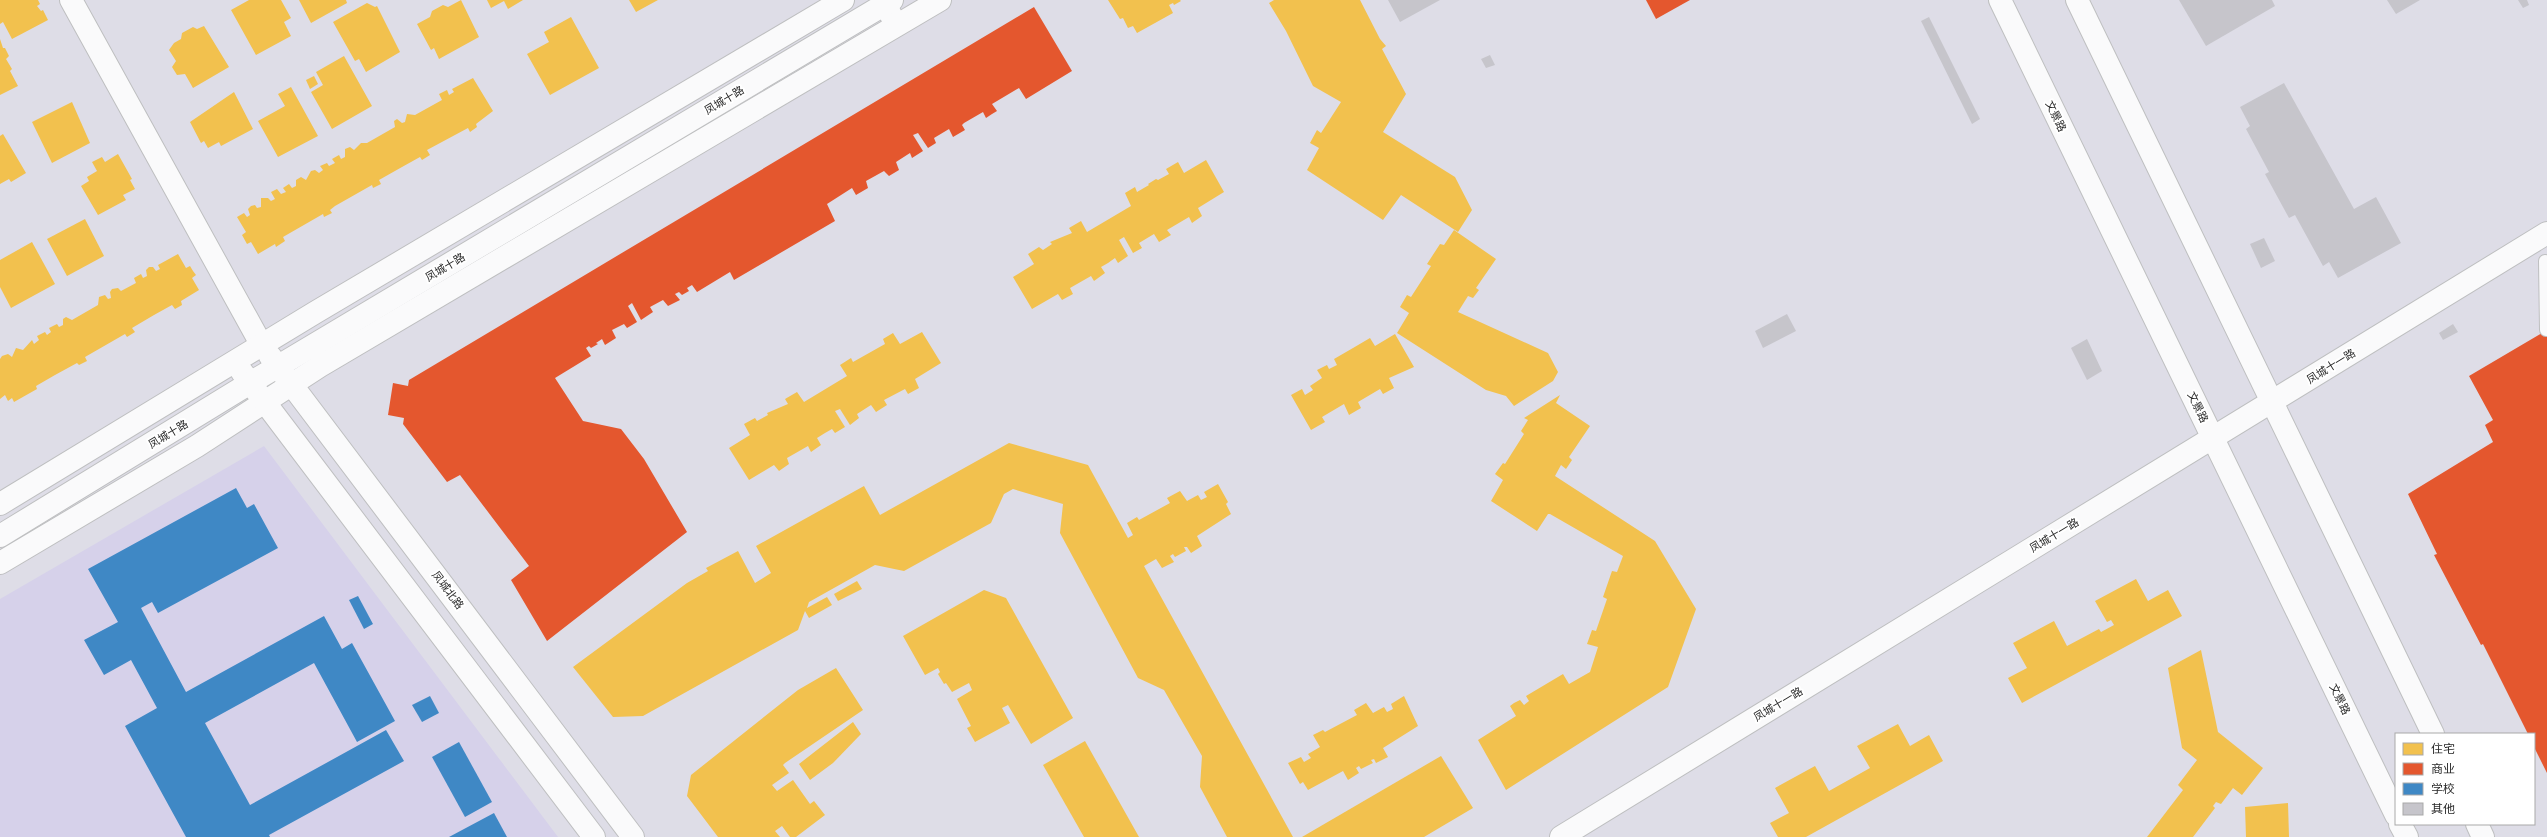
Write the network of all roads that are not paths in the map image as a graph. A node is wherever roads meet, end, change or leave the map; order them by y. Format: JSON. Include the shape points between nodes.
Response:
{"nodes":[{"id":1,"x":71,"y":0,"type":"edge"},
{"id":2,"x":843,"y":0,"type":"edge"},
{"id":3,"x":940,"y":0,"type":"edge"},
{"id":4,"x":2000,"y":0,"type":"edge"},
{"id":5,"x":2077,"y":0,"type":"edge"},
{"id":6,"x":887,"y":1,"type":"edge"},
{"id":7,"x":896,"y":25,"type":"junction"},
{"id":8,"x":2541,"y":237,"type":"edge"},
{"id":9,"x":2546,"y":263,"type":"edge"},
{"id":10,"x":2546,"y":330,"type":"edge"},
{"id":11,"x":261,"y":344,"type":"junction"},
{"id":12,"x":235,"y":361,"type":"junction"},
{"id":13,"x":279,"y":367,"type":"junction"},
{"id":14,"x":250,"y":383,"type":"junction"},
{"id":15,"x":292,"y":383,"type":"junction"},
{"id":16,"x":266,"y":401,"type":"junction"},
{"id":17,"x":2272,"y":403,"type":"junction"},
{"id":18,"x":2213,"y":438,"type":"junction"},
{"id":19,"x":0,"y":504,"type":"edge"},
{"id":20,"x":0,"y":536,"type":"edge"},
{"id":21,"x":0,"y":563,"type":"edge"},
{"id":22,"x":2433,"y":733,"type":"edge"},
{"id":23,"x":2395,"y":813,"type":"edge"},
{"id":24,"x":2401,"y":825,"type":"edge"},
{"id":25,"x":2477,"y":825,"type":"edge"},
{"id":26,"x":594,"y":837,"type":"edge"},
{"id":27,"x":633,"y":837,"type":"edge"},
{"id":28,"x":1561,"y":837,"type":"edge"},
{"id":29,"x":2407,"y":837,"type":"edge"},
{"id":30,"x":2483,"y":837,"type":"edge"}],
"edges":[{"from":1,"to":11,"type":"main road","name":"凤城北路"},
{"from":2,"to":11,"type":"main road"},
{"from":3,"to":7,"type":"main road"},
{"from":4,"to":18,"type":"main road","name":"文景路"},
{"from":5,"to":17,"type":"main road"},
{"from":6,"to":7,"type":"main road"},
{"from":6,"to":13,"type":"main road","name":"凤城十路"},
{"from":7,"to":15,"type":"main road"},
{"from":8,"to":9,"type":"lane"},
{"from":8,"to":17,"type":"main road","name":"凤城十一路"},
{"from":9,"to":10,"type":"lane"},
{"from":11,"to":12,"type":"main road"},
{"from":11,"to":13,"type":"main road","name":"凤城北路"},
{"from":12,"to":14,"type":"main road"},
{"from":12,"to":19,"type":"main road"},
{"from":13,"to":14,"type":"main road","name":"凤城十路"},
{"from":13,"to":15,"type":"main road","name":"凤城北路"},
{"from":14,"to":16,"type":"main road"},
{"from":14,"to":20,"type":"main road","name":"凤城十路"},
{"from":15,"to":16,"type":"main road"},
{"from":15,"to":27,"type":"main road","name":"凤城北路"},
{"from":16,"to":21,"type":"main road","via":[[197,446]]},
{"from":16,"to":26,"type":"main road"},
{"from":17,"to":18,"type":"main road","name":"凤城十一路"},
{"from":17,"to":22,"type":"main road"},
{"from":18,"to":23,"type":"main road","name":"文景路"},
{"from":18,"to":28,"type":"main road","name":"凤城十一路"},
{"from":24,"to":29,"type":"main road"},
{"from":25,"to":30,"type":"main road"}]}
